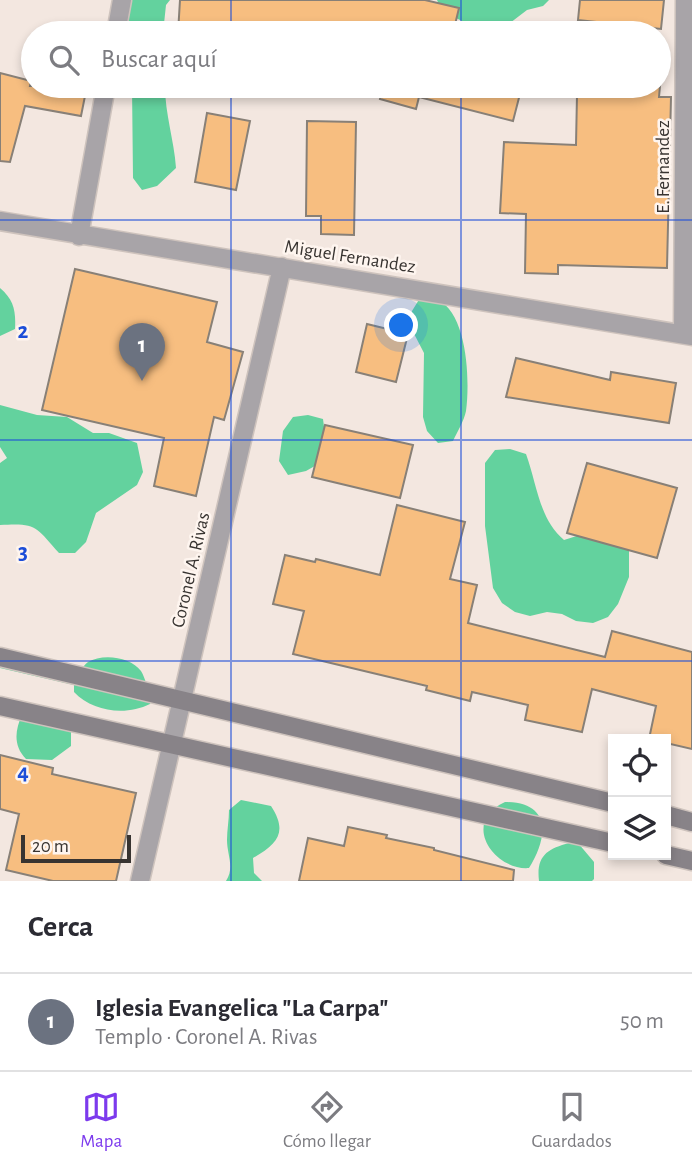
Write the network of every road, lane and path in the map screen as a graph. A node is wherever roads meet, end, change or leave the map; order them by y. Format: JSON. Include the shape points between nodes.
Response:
{"nodes":[{"id":1,"x":122,"y":0,"type":"edge"},
{"id":2,"x":685,"y":0,"type":"edge"},
{"id":3,"x":118,"y":21,"type":"edge"},
{"id":4,"x":104,"y":98,"type":"edge"},
{"id":5,"x":0,"y":221,"type":"edge"},
{"id":6,"x":79,"y":236,"type":"junction"},
{"id":7,"x":282,"y":267,"type":"junction"},
{"id":8,"x":687,"y":335,"type":"edge"},
{"id":9,"x":0,"y":657,"type":"edge"},
{"id":10,"x":183,"y":700,"type":"junction"},
{"id":11,"x":0,"y":706,"type":"edge"},
{"id":12,"x":173,"y":745,"type":"junction"},
{"id":13,"x":608,"y":802,"type":"edge"},
{"id":14,"x":671,"y":816,"type":"edge"},
{"id":15,"x":692,"y":822,"type":"edge"},
{"id":16,"x":608,"y":842,"type":"edge"},
{"id":17,"x":671,"y":856,"type":"edge"},
{"id":18,"x":692,"y":860,"type":"edge"},
{"id":19,"x":140,"y":881,"type":"edge"}],
"edges":[{"from":1,"to":3,"type":"street"},
{"from":2,"to":8,"type":"street","name":"E. Fernandez"},
{"from":4,"to":6,"type":"street"},
{"from":5,"to":6,"type":"street","name":"Miguel Fernandez"},
{"from":6,"to":7,"type":"street","name":"Miguel Fernandez"},
{"from":7,"to":8,"type":"street","name":"Miguel Fernandez"},
{"from":7,"to":10,"type":"street","name":"Coronel A. Rivas"},
{"from":9,"to":10,"type":"street"},
{"from":10,"to":12,"type":"street","name":"Coronel A. Rivas"},
{"from":10,"to":13,"type":"street"},
{"from":11,"to":12,"type":"street"},
{"from":12,"to":16,"type":"street"},
{"from":12,"to":19,"type":"street","name":"Coronel A. Rivas"},
{"from":14,"to":15,"type":"street"},
{"from":17,"to":18,"type":"street"}]}
